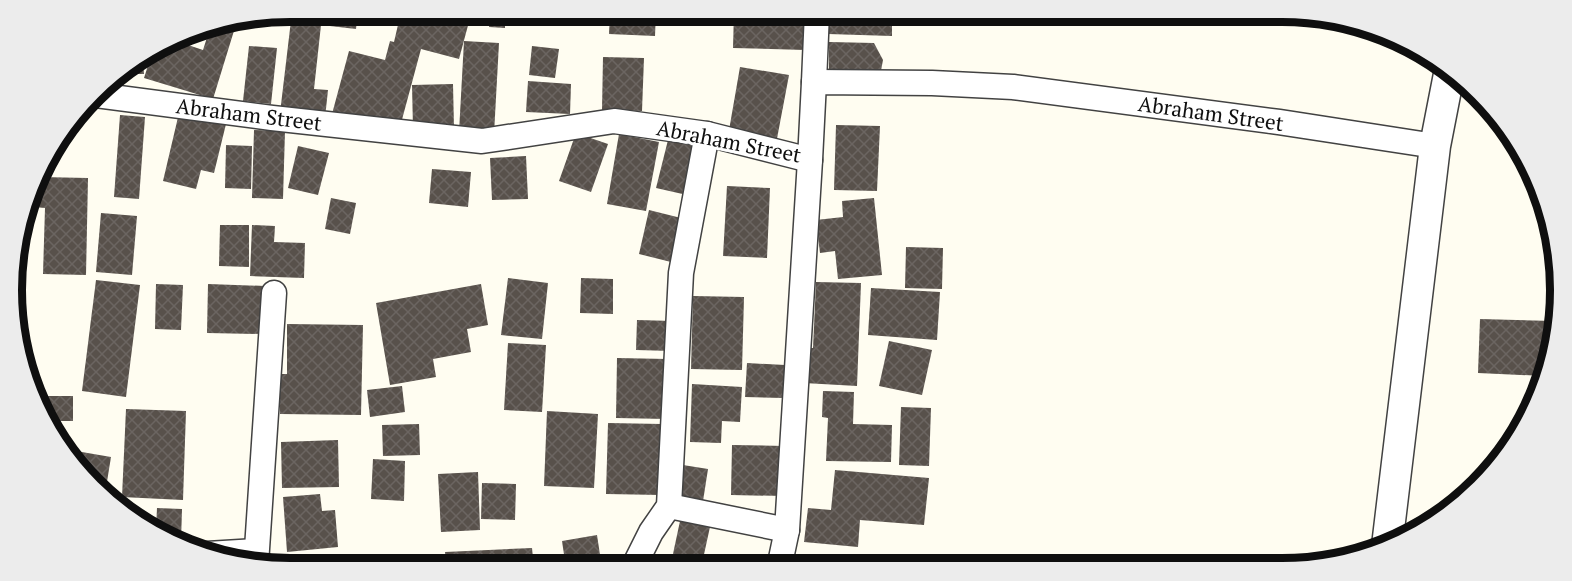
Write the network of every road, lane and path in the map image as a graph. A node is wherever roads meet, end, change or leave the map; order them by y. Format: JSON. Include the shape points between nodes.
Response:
{"nodes":[{"id":1,"x":816,"y":22,"type":"edge"},
{"id":2,"x":1448,"y":80,"type":"edge"},
{"id":3,"x":814,"y":82,"type":"junction"},
{"id":4,"x":106,"y":96,"type":"edge"},
{"id":5,"x":707,"y":134,"type":"junction"},
{"id":6,"x":1435,"y":146,"type":"junction"},
{"id":7,"x":810,"y":160,"type":"junction"},
{"id":8,"x":274,"y":293,"type":"dead end"},
{"id":9,"x":669,"y":506,"type":"junction"},
{"id":10,"x":787,"y":530,"type":"junction"},
{"id":11,"x":1388,"y":536,"type":"edge"},
{"id":12,"x":256,"y":556,"type":"edge"},
{"id":13,"x":638,"y":558,"type":"edge"},
{"id":14,"x":782,"y":558,"type":"edge"}],
"edges":[{"from":1,"to":3,"type":"street"},
{"from":2,"to":6,"type":"street"},
{"from":3,"to":6,"type":"street","name":"Abraham Street","via":[[1013,87]]},
{"from":3,"to":7,"type":"street","name":"Abraham Street"},
{"from":4,"to":5,"type":"street","name":"Abraham Street","via":[[482,141],[615,121]]},
{"from":5,"to":7,"type":"street","name":"Abraham Street"},
{"from":5,"to":9,"type":"street","via":[[681,273]]},
{"from":6,"to":11,"type":"street"},
{"from":7,"to":10,"type":"street"},
{"from":8,"to":12,"type":"street"},
{"from":9,"to":10,"type":"street"},
{"from":9,"to":13,"type":"street"},
{"from":10,"to":14,"type":"street"}]}
